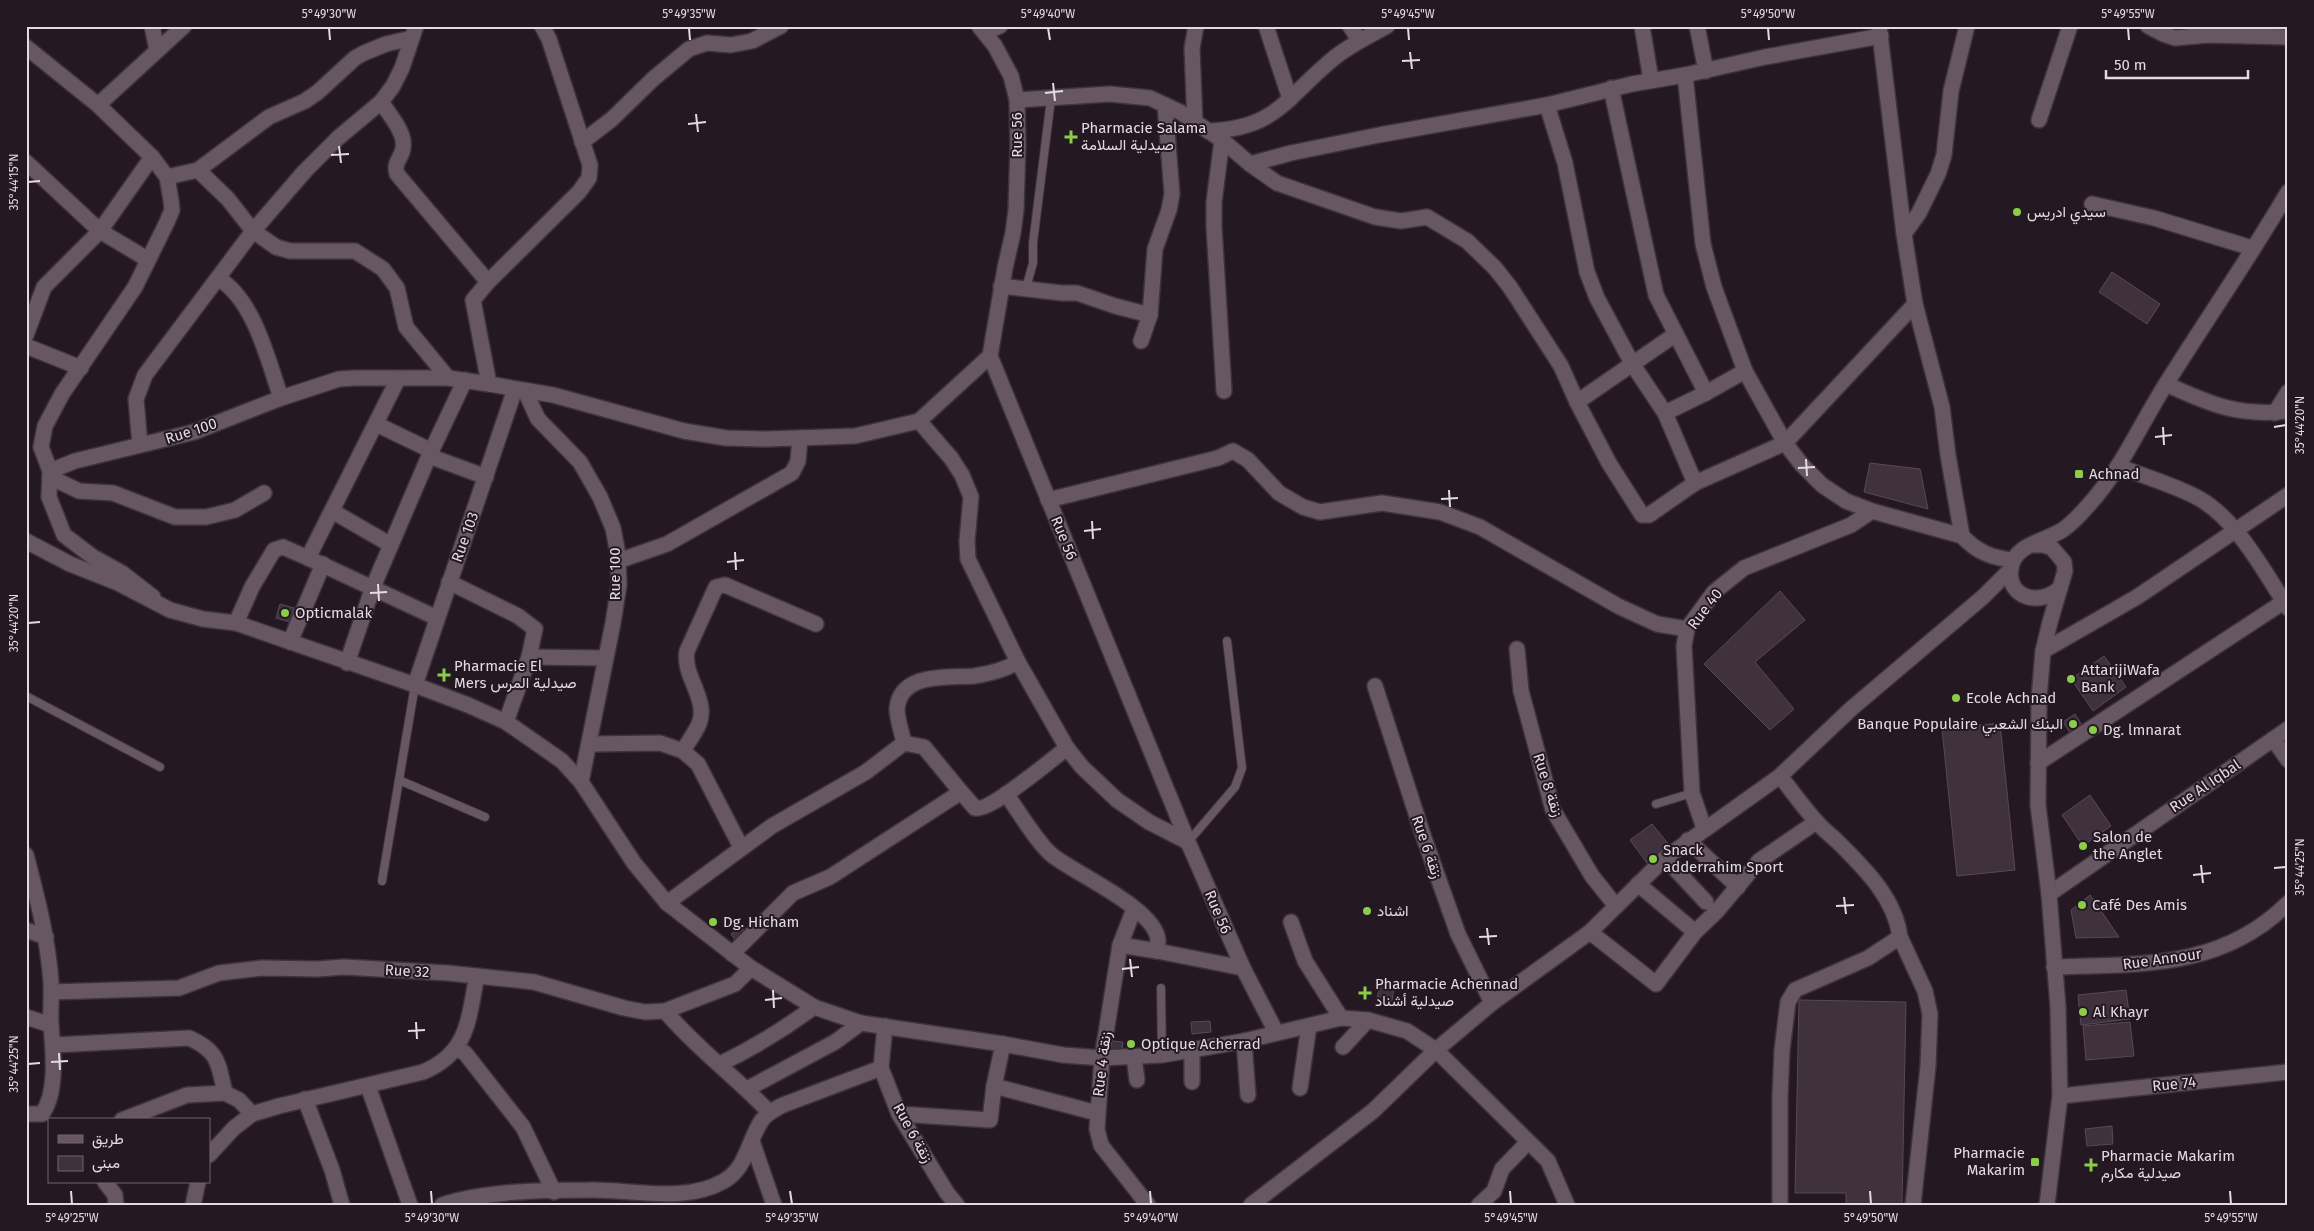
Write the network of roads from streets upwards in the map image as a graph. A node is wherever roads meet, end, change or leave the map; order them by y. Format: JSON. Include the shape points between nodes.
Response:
{"nodes":[{"id":1,"x":152,"y":26,"type":"edge"},
{"id":2,"x":184,"y":26,"type":"edge"},
{"id":3,"x":542,"y":26,"type":"edge"},
{"id":4,"x":780,"y":26,"type":"edge"},
{"id":5,"x":1000,"y":26,"type":"edge"},
{"id":6,"x":1196,"y":26,"type":"edge"},
{"id":7,"x":1266,"y":26,"type":"edge"},
{"id":8,"x":1350,"y":26,"type":"edge"},
{"id":9,"x":1387,"y":26,"type":"edge"},
{"id":10,"x":1642,"y":26,"type":"edge"},
{"id":11,"x":1697,"y":26,"type":"edge"},
{"id":12,"x":1967,"y":26,"type":"edge"},
{"id":13,"x":2070,"y":26,"type":"edge"},
{"id":14,"x":2148,"y":26,"type":"edge"},
{"id":15,"x":982,"y":29,"type":"edge"},
{"id":16,"x":1880,"y":31,"type":"edge"},
{"id":17,"x":2248,"y":31,"type":"edge"},
{"id":18,"x":414,"y":32,"type":"edge"},
{"id":19,"x":2288,"y":37,"type":"edge"},
{"id":20,"x":1359,"y":40,"type":"junction"},
{"id":21,"x":26,"y":47,"type":"edge"},
{"id":22,"x":157,"y":50,"type":"junction"},
{"id":23,"x":1706,"y":70,"type":"junction"},
{"id":24,"x":1685,"y":76,"type":"junction"},
{"id":25,"x":1651,"y":80,"type":"junction"},
{"id":26,"x":1611,"y":88,"type":"junction"},
{"id":27,"x":1290,"y":99,"type":"junction"},
{"id":28,"x":1017,"y":100,"type":"junction"},
{"id":29,"x":381,"y":102,"type":"junction"},
{"id":30,"x":1165,"y":104,"type":"junction"},
{"id":31,"x":98,"y":105,"type":"junction"},
{"id":32,"x":1548,"y":105,"type":"junction"},
{"id":33,"x":2039,"y":120,"type":"dead end"},
{"id":34,"x":1195,"y":123,"type":"junction"},
{"id":35,"x":1208,"y":131,"type":"junction"},
{"id":36,"x":1222,"y":140,"type":"junction"},
{"id":37,"x":582,"y":142,"type":"junction"},
{"id":38,"x":152,"y":157,"type":"junction"},
{"id":39,"x":26,"y":162,"type":"edge"},
{"id":40,"x":1250,"y":164,"type":"junction"},
{"id":41,"x":198,"y":170,"type":"junction"},
{"id":42,"x":167,"y":177,"type":"junction"},
{"id":43,"x":2288,"y":192,"type":"edge"},
{"id":44,"x":2092,"y":204,"type":"dead end"},
{"id":45,"x":100,"y":231,"type":"junction"},
{"id":46,"x":254,"y":231,"type":"junction"},
{"id":47,"x":1904,"y":234,"type":"junction"},
{"id":48,"x":2252,"y":248,"type":"junction"},
{"id":49,"x":147,"y":259,"type":"junction"},
{"id":50,"x":218,"y":279,"type":"junction"},
{"id":51,"x":488,"y":282,"type":"junction"},
{"id":52,"x":1001,"y":286,"type":"junction"},
{"id":53,"x":1915,"y":304,"type":"junction"},
{"id":54,"x":1150,"y":316,"type":"junction"},
{"id":55,"x":1676,"y":334,"type":"junction"},
{"id":56,"x":26,"y":335,"type":"edge"},
{"id":57,"x":1141,"y":341,"type":"dead end"},
{"id":58,"x":26,"y":346,"type":"edge"},
{"id":59,"x":990,"y":356,"type":"junction"},
{"id":60,"x":1633,"y":365,"type":"junction"},
{"id":61,"x":81,"y":368,"type":"junction"},
{"id":62,"x":1745,"y":370,"type":"junction"},
{"id":63,"x":448,"y":378,"type":"junction"},
{"id":64,"x":398,"y":379,"type":"junction"},
{"id":65,"x":465,"y":380,"type":"junction"},
{"id":66,"x":488,"y":384,"type":"junction"},
{"id":67,"x":2166,"y":384,"type":"junction"},
{"id":68,"x":520,"y":390,"type":"junction"},
{"id":69,"x":1224,"y":391,"type":"dead end"},
{"id":70,"x":2288,"y":392,"type":"edge"},
{"id":71,"x":1706,"y":393,"type":"junction"},
{"id":72,"x":281,"y":398,"type":"junction"},
{"id":73,"x":1577,"y":402,"type":"junction"},
{"id":74,"x":2281,"y":412,"type":"edge"},
{"id":75,"x":1665,"y":413,"type":"junction"},
{"id":76,"x":919,"y":421,"type":"junction"},
{"id":77,"x":376,"y":424,"type":"junction"},
{"id":78,"x":800,"y":438,"type":"junction"},
{"id":79,"x":1785,"y":443,"type":"junction"},
{"id":80,"x":140,"y":445,"type":"junction"},
{"id":81,"x":431,"y":453,"type":"junction"},
{"id":82,"x":2118,"y":466,"type":"junction"},
{"id":83,"x":50,"y":474,"type":"junction"},
{"id":84,"x":486,"y":477,"type":"junction"},
{"id":85,"x":1695,"y":483,"type":"junction"},
{"id":86,"x":264,"y":493,"type":"dead end"},
{"id":87,"x":2288,"y":494,"type":"edge"},
{"id":88,"x":1048,"y":500,"type":"junction"},
{"id":89,"x":332,"y":511,"type":"junction"},
{"id":90,"x":1872,"y":511,"type":"junction"},
{"id":91,"x":2064,"y":528,"type":"junction"},
{"id":92,"x":2236,"y":529,"type":"junction"},
{"id":93,"x":1962,"y":536,"type":"junction"},
{"id":94,"x":26,"y":541,"type":"edge"},
{"id":95,"x":390,"y":545,"type":"junction"},
{"id":96,"x":2034,"y":545,"type":"junction"},
{"id":97,"x":2059,"y":554,"type":"junction"},
{"id":98,"x":308,"y":558,"type":"junction"},
{"id":99,"x":618,"y":561,"type":"junction"},
{"id":100,"x":323,"y":564,"type":"junction"},
{"id":101,"x":2012,"y":564,"type":"junction"},
{"id":102,"x":449,"y":582,"type":"junction"},
{"id":103,"x":2014,"y":586,"type":"junction"},
{"id":104,"x":373,"y":588,"type":"junction"},
{"id":105,"x":2060,"y":588,"type":"junction"},
{"id":106,"x":1983,"y":597,"type":"junction"},
{"id":107,"x":2036,"y":599,"type":"junction"},
{"id":108,"x":2286,"y":603,"type":"edge"},
{"id":109,"x":170,"y":610,"type":"junction"},
{"id":110,"x":437,"y":618,"type":"junction"},
{"id":111,"x":2050,"y":622,"type":"junction"},
{"id":112,"x":236,"y":623,"type":"junction"},
{"id":113,"x":816,"y":624,"type":"dead end"},
{"id":114,"x":1687,"y":629,"type":"junction"},
{"id":115,"x":290,"y":642,"type":"junction"},
{"id":116,"x":1517,"y":649,"type":"dead end"},
{"id":117,"x":2043,"y":651,"type":"junction"},
{"id":118,"x":529,"y":657,"type":"junction"},
{"id":119,"x":605,"y":658,"type":"junction"},
{"id":120,"x":1018,"y":662,"type":"junction"},
{"id":121,"x":348,"y":663,"type":"junction"},
{"id":122,"x":415,"y":685,"type":"junction"},
{"id":123,"x":1374,"y":686,"type":"dead end"},
{"id":124,"x":506,"y":722,"type":"junction"},
{"id":125,"x":2288,"y":729,"type":"edge"},
{"id":126,"x":2273,"y":739,"type":"junction"},
{"id":127,"x":904,"y":743,"type":"junction"},
{"id":128,"x":589,"y":744,"type":"junction"},
{"id":129,"x":1067,"y":748,"type":"junction"},
{"id":130,"x":683,"y":751,"type":"junction"},
{"id":131,"x":2288,"y":760,"type":"edge"},
{"id":132,"x":2038,"y":763,"type":"junction"},
{"id":133,"x":1780,"y":776,"type":"junction"},
{"id":134,"x":582,"y":782,"type":"junction"},
{"id":135,"x":961,"y":792,"type":"junction"},
{"id":136,"x":1006,"y":794,"type":"junction"},
{"id":137,"x":1816,"y":822,"type":"junction"},
{"id":138,"x":1704,"y":828,"type":"junction"},
{"id":139,"x":1688,"y":840,"type":"junction"},
{"id":140,"x":1188,"y":842,"type":"junction"},
{"id":141,"x":741,"y":847,"type":"junction"},
{"id":142,"x":26,"y":855,"type":"edge"},
{"id":143,"x":1665,"y":858,"type":"junction"},
{"id":144,"x":1638,"y":884,"type":"junction"},
{"id":145,"x":1738,"y":887,"type":"junction"},
{"id":146,"x":2049,"y":894,"type":"junction"},
{"id":147,"x":1706,"y":902,"type":"dead end"},
{"id":148,"x":667,"y":903,"type":"junction"},
{"id":149,"x":1616,"y":906,"type":"junction"},
{"id":150,"x":2287,"y":908,"type":"edge"},
{"id":151,"x":1134,"y":909,"type":"junction"},
{"id":152,"x":1291,"y":922,"type":"dead end"},
{"id":153,"x":26,"y":930,"type":"edge"},
{"id":154,"x":1590,"y":932,"type":"junction"},
{"id":155,"x":1695,"y":932,"type":"junction"},
{"id":156,"x":46,"y":937,"type":"junction"},
{"id":157,"x":1900,"y":937,"type":"junction"},
{"id":158,"x":1120,"y":945,"type":"junction"},
{"id":159,"x":1156,"y":951,"type":"junction"},
{"id":160,"x":732,"y":954,"type":"junction"},
{"id":161,"x":2054,"y":967,"type":"junction"},
{"id":162,"x":751,"y":968,"type":"junction"},
{"id":163,"x":1243,"y":968,"type":"junction"},
{"id":164,"x":477,"y":976,"type":"junction"},
{"id":165,"x":51,"y":992,"type":"junction"},
{"id":166,"x":1492,"y":1003,"type":"junction"},
{"id":167,"x":814,"y":1007,"type":"junction"},
{"id":168,"x":665,"y":1011,"type":"junction"},
{"id":169,"x":26,"y":1017,"type":"edge"},
{"id":170,"x":1341,"y":1018,"type":"junction"},
{"id":171,"x":1368,"y":1020,"type":"junction"},
{"id":172,"x":861,"y":1023,"type":"junction"},
{"id":173,"x":51,"y":1025,"type":"junction"},
{"id":174,"x":885,"y":1026,"type":"junction"},
{"id":175,"x":1309,"y":1026,"type":"junction"},
{"id":176,"x":1276,"y":1032,"type":"junction"},
{"id":177,"x":1244,"y":1041,"type":"junction"},
{"id":178,"x":1003,"y":1044,"type":"junction"},
{"id":179,"x":54,"y":1045,"type":"junction"},
{"id":180,"x":1343,"y":1047,"type":"dead end"},
{"id":181,"x":457,"y":1049,"type":"junction"},
{"id":182,"x":1192,"y":1049,"type":"junction"},
{"id":183,"x":1436,"y":1050,"type":"junction"},
{"id":184,"x":1134,"y":1057,"type":"junction"},
{"id":185,"x":1102,"y":1058,"type":"junction"},
{"id":186,"x":720,"y":1064,"type":"junction"},
{"id":187,"x":881,"y":1068,"type":"junction"},
{"id":188,"x":2288,"y":1072,"type":"edge"},
{"id":189,"x":1137,"y":1080,"type":"dead end"},
{"id":190,"x":1192,"y":1082,"type":"dead end"},
{"id":191,"x":368,"y":1086,"type":"junction"},
{"id":192,"x":994,"y":1086,"type":"junction"},
{"id":193,"x":1300,"y":1088,"type":"dead end"},
{"id":194,"x":747,"y":1089,"type":"junction"},
{"id":195,"x":225,"y":1093,"type":"junction"},
{"id":196,"x":1248,"y":1095,"type":"dead end"},
{"id":197,"x":2060,"y":1096,"type":"junction"},
{"id":198,"x":305,"y":1099,"type":"junction"},
{"id":199,"x":769,"y":1112,"type":"junction"},
{"id":200,"x":1097,"y":1113,"type":"junction"},
{"id":201,"x":26,"y":1114,"type":"edge"},
{"id":202,"x":252,"y":1114,"type":"junction"},
{"id":203,"x":899,"y":1114,"type":"junction"},
{"id":204,"x":46,"y":1117,"type":"edge"},
{"id":205,"x":127,"y":1118,"type":"edge"},
{"id":206,"x":752,"y":1141,"type":"junction"},
{"id":207,"x":1528,"y":1142,"type":"junction"},
{"id":208,"x":210,"y":1154,"type":"edge"},
{"id":209,"x":107,"y":1184,"type":"edge"},
{"id":210,"x":198,"y":1184,"type":"edge"},
{"id":211,"x":554,"y":1192,"type":"junction"},
{"id":212,"x":116,"y":1205,"type":"edge"},
{"id":213,"x":193,"y":1205,"type":"edge"},
{"id":214,"x":342,"y":1205,"type":"edge"},
{"id":215,"x":410,"y":1205,"type":"edge"},
{"id":216,"x":442,"y":1205,"type":"edge"},
{"id":217,"x":774,"y":1205,"type":"edge"},
{"id":218,"x":957,"y":1205,"type":"edge"},
{"id":219,"x":1148,"y":1205,"type":"edge"},
{"id":220,"x":1251,"y":1205,"type":"edge"},
{"id":221,"x":1479,"y":1205,"type":"edge"},
{"id":222,"x":1567,"y":1205,"type":"edge"},
{"id":223,"x":1780,"y":1205,"type":"edge"},
{"id":224,"x":1913,"y":1205,"type":"edge"},
{"id":225,"x":2047,"y":1205,"type":"edge"}],
"edges":[{"from":1,"to":22,"type":"street"},
{"from":2,"to":22,"type":"street"},
{"from":3,"to":37,"type":"street"},
{"from":4,"to":37,"type":"street","via":[[752,41],[731,45],[707,43],[688,49]]},
{"from":5,"to":15,"type":"street"},
{"from":6,"to":34,"type":"street","via":[[1192,48]]},
{"from":7,"to":27,"type":"street"},
{"from":8,"to":20,"type":"street"},
{"from":9,"to":20,"type":"street"},
{"from":10,"to":25,"type":"street"},
{"from":11,"to":23,"type":"street"},
{"from":12,"to":47,"type":"street","via":[[1951,91],[1944,155],[1919,213]]},
{"from":13,"to":33,"type":"street"},
{"from":14,"to":17,"type":"street","via":[[2175,38]]},
{"from":15,"to":28,"type":"street","name":"Rue 56","via":[[1011,76]]},
{"from":16,"to":23,"type":"street"},
{"from":16,"to":47,"type":"street"},
{"from":17,"to":19,"type":"street"},
{"from":18,"to":29,"type":"street","via":[[393,86]]},
{"from":18,"to":41,"type":"street","via":[[364,53],[318,92],[269,117]]},
{"from":20,"to":27,"type":"street","via":[[1334,58]]},
{"from":21,"to":31,"type":"street"},
{"from":22,"to":31,"type":"street"},
{"from":23,"to":24,"type":"street"},
{"from":24,"to":25,"type":"street"},
{"from":24,"to":62,"type":"street","via":[[1703,244],[1714,287]]},
{"from":25,"to":26,"type":"street"},
{"from":26,"to":32,"type":"street"},
{"from":26,"to":55,"type":"street","via":[[1656,295]]},
{"from":27,"to":35,"type":"street","via":[[1251,126]]},
{"from":28,"to":30,"type":"street","via":[[1117,94],[1150,98]]},
{"from":28,"to":52,"type":"street","name":"Rue 56","via":[[1016,210]]},
{"from":29,"to":46,"type":"street","via":[[324,151]]},
{"from":29,"to":51,"type":"street","via":[[403,140],[403,152],[395,164],[397,174]]},
{"from":30,"to":34,"type":"street"},
{"from":30,"to":54,"type":"street","via":[[1172,194],[1155,249]]},
{"from":31,"to":38,"type":"street"},
{"from":32,"to":40,"type":"street","via":[[1379,135]]},
{"from":32,"to":60,"type":"street","via":[[1565,163],[1587,272],[1608,321]]},
{"from":34,"to":35,"type":"street"},
{"from":35,"to":36,"type":"street"},
{"from":36,"to":40,"type":"street"},
{"from":36,"to":69,"type":"street","via":[[1214,219]]},
{"from":37,"to":51,"type":"street","via":[[590,165],[590,178]]},
{"from":38,"to":42,"type":"street"},
{"from":38,"to":45,"type":"street"},
{"from":39,"to":45,"type":"street"},
{"from":40,"to":73,"type":"street","via":[[1277,183],[1338,206],[1386,220],[1427,217],[1468,241],[1510,287],[1561,366]]},
{"from":41,"to":42,"type":"street"},
{"from":41,"to":46,"type":"street"},
{"from":42,"to":49,"type":"street","via":[[172,210]]},
{"from":43,"to":48,"type":"street"},
{"from":44,"to":48,"type":"street","via":[[2154,218]]},
{"from":45,"to":49,"type":"street"},
{"from":45,"to":56,"type":"street","via":[[44,287]]},
{"from":46,"to":50,"type":"street"},
{"from":46,"to":63,"type":"street","via":[[276,247],[290,251],[355,251],[383,269],[397,288],[406,327]]},
{"from":47,"to":53,"type":"street"},
{"from":48,"to":67,"type":"street"},
{"from":49,"to":61,"type":"street","via":[[134,287]]},
{"from":50,"to":72,"type":"street","via":[[231,288],[246,307]]},
{"from":50,"to":80,"type":"street","via":[[140,384],[136,399]]},
{"from":51,"to":66,"type":"street","via":[[475,296],[473,304]]},
{"from":52,"to":54,"type":"street","via":[[1077,293]]},
{"from":52,"to":59,"type":"street","name":"Rue 56"},
{"from":53,"to":79,"type":"street"},
{"from":53,"to":93,"type":"street","via":[[1942,407]]},
{"from":54,"to":57,"type":"street"},
{"from":55,"to":60,"type":"street"},
{"from":55,"to":71,"type":"street"},
{"from":58,"to":61,"type":"street"},
{"from":59,"to":76,"type":"street"},
{"from":59,"to":88,"type":"street","name":"Rue 56"},
{"from":60,"to":73,"type":"street"},
{"from":60,"to":75,"type":"street"},
{"from":61,"to":83,"type":"street","via":[[62,394],[43,432],[42,452]]},
{"from":62,"to":71,"type":"street"},
{"from":62,"to":79,"type":"street"},
{"from":63,"to":64,"type":"street","name":"Rue 100"},
{"from":63,"to":65,"type":"street","name":"Rue 100"},
{"from":64,"to":72,"type":"street","name":"Rue 100","via":[[340,379]]},
{"from":64,"to":77,"type":"street"},
{"from":65,"to":66,"type":"street","name":"Rue 100"},
{"from":65,"to":81,"type":"street"},
{"from":66,"to":68,"type":"street","name":"Rue 100"},
{"from":67,"to":74,"type":"street","via":[[2215,406],[2246,412]]},
{"from":67,"to":82,"type":"street"},
{"from":68,"to":78,"type":"street","name":"Rue 100","via":[[553,395],[684,431],[726,438]]},
{"from":68,"to":84,"type":"street","name":"Rue 103"},
{"from":68,"to":99,"type":"street","name":"Rue 100","via":[[538,419],[580,462],[613,528]]},
{"from":70,"to":74,"type":"street"},
{"from":71,"to":75,"type":"street"},
{"from":72,"to":80,"type":"street","name":"Rue 100","via":[[194,432]]},
{"from":73,"to":85,"type":"street","via":[[1609,463],[1642,515],[1649,515]]},
{"from":75,"to":85,"type":"street"},
{"from":76,"to":78,"type":"street","name":"Rue 100","via":[[855,436]]},
{"from":76,"to":120,"type":"street","via":[[962,475],[971,497],[968,559]]},
{"from":77,"to":81,"type":"street"},
{"from":77,"to":89,"type":"street"},
{"from":78,"to":99,"type":"street","via":[[798,461],[787,477],[667,544]]},
{"from":79,"to":85,"type":"street"},
{"from":79,"to":90,"type":"street","via":[[1822,485],[1846,501]]},
{"from":80,"to":83,"type":"street","name":"Rue 100","via":[[75,461]]},
{"from":81,"to":84,"type":"street"},
{"from":81,"to":95,"type":"street"},
{"from":82,"to":91,"type":"street","via":[[2098,494]]},
{"from":82,"to":92,"type":"street","via":[[2200,499]]},
{"from":83,"to":86,"type":"street","via":[[79,491],[113,493],[175,517],[206,517],[235,510]]},
{"from":83,"to":109,"type":"street","via":[[50,504],[64,535]]},
{"from":84,"to":102,"type":"street","name":"Rue 103"},
{"from":87,"to":92,"type":"street"},
{"from":88,"to":114,"type":"street","via":[[1218,458],[1233,451],[1248,460],[1279,493],[1303,507],[1320,512],[1382,503],[1440,512],[1480,526],[1618,606],[1657,624]]},
{"from":88,"to":140,"type":"street","name":"Rue 56"},
{"from":89,"to":95,"type":"street"},
{"from":89,"to":98,"type":"street"},
{"from":90,"to":93,"type":"street"},
{"from":90,"to":114,"type":"street","name":"Rue 40","via":[[1851,525],[1744,568],[1714,592]]},
{"from":91,"to":96,"type":"street"},
{"from":91,"to":97,"type":"street"},
{"from":92,"to":108,"type":"street"},
{"from":92,"to":117,"type":"street","via":[[2137,597]]},
{"from":93,"to":101,"type":"street","via":[[1984,554]]},
{"from":94,"to":109,"type":"street"},
{"from":95,"to":104,"type":"street"},
{"from":96,"to":97,"type":"street","via":[[2043,545]]},
{"from":96,"to":101,"type":"street","via":[[2025,548]]},
{"from":97,"to":105,"type":"street","via":[[2065,571]]},
{"from":98,"to":100,"type":"street"},
{"from":98,"to":112,"type":"street","via":[[283,547],[274,550]]},
{"from":99,"to":119,"type":"street","name":"Rue 100","via":[[619,585]]},
{"from":100,"to":104,"type":"street"},
{"from":100,"to":115,"type":"street"},
{"from":101,"to":103,"type":"street"},
{"from":101,"to":106,"type":"street"},
{"from":102,"to":110,"type":"street","name":"Rue 103"},
{"from":102,"to":118,"type":"street","via":[[535,628]]},
{"from":103,"to":106,"type":"street"},
{"from":103,"to":107,"type":"street","via":[[2027,597]]},
{"from":104,"to":110,"type":"street"},
{"from":104,"to":121,"type":"street"},
{"from":105,"to":107,"type":"street","via":[[2053,595]]},
{"from":105,"to":111,"type":"street"},
{"from":106,"to":133,"type":"street","via":[[1852,708]]},
{"from":107,"to":111,"type":"street"},
{"from":108,"to":132,"type":"street"},
{"from":109,"to":112,"type":"street"},
{"from":110,"to":122,"type":"street","name":"Rue 103"},
{"from":111,"to":117,"type":"street"},
{"from":112,"to":115,"type":"street"},
{"from":113,"to":130,"type":"street","via":[[725,585],[716,587],[685,661],[700,701],[701,713]]},
{"from":114,"to":138,"type":"street","name":"Rue 40","via":[[1684,646],[1692,793]]},
{"from":115,"to":121,"type":"street"},
{"from":116,"to":149,"type":"street","name":"Rue 8 زنقة","via":[[1521,691],[1553,810],[1592,876]]},
{"from":117,"to":132,"type":"street"},
{"from":118,"to":119,"type":"street"},
{"from":118,"to":124,"type":"street"},
{"from":119,"to":128,"type":"street","name":"Rue 100"},
{"from":120,"to":127,"type":"street","via":[[1008,668],[976,676],[914,682],[902,691],[897,709]]},
{"from":120,"to":129,"type":"street"},
{"from":121,"to":122,"type":"street"},
{"from":122,"to":124,"type":"street"},
{"from":123,"to":166,"type":"street","name":"Rue 6 زنقة","via":[[1458,934]]},
{"from":124,"to":134,"type":"street","via":[[562,761]]},
{"from":125,"to":126,"type":"street","name":"Rue Al Iqbal"},
{"from":126,"to":131,"type":"street"},
{"from":126,"to":146,"type":"street","name":"Rue Al Iqbal"},
{"from":127,"to":135,"type":"street","via":[[924,747]]},
{"from":127,"to":141,"type":"street","via":[[866,772]]},
{"from":128,"to":130,"type":"street","via":[[660,743]]},
{"from":128,"to":134,"type":"street","name":"Rue 100"},
{"from":129,"to":136,"type":"street"},
{"from":129,"to":140,"type":"street","via":[[1117,800],[1149,822]]},
{"from":130,"to":141,"type":"street","via":[[698,764]]},
{"from":132,"to":146,"type":"street","via":[[2038,805]]},
{"from":133,"to":137,"type":"street"},
{"from":133,"to":138,"type":"street"},
{"from":134,"to":148,"type":"street","via":[[634,863]]},
{"from":135,"to":136,"type":"street","via":[[975,808],[980,809]]},
{"from":135,"to":160,"type":"street","via":[[830,877],[793,893]]},
{"from":136,"to":151,"type":"street","via":[[1050,854]]},
{"from":137,"to":145,"type":"street","via":[[1759,862]]},
{"from":137,"to":157,"type":"street","via":[[1838,841],[1880,888],[1898,923]]},
{"from":138,"to":139,"type":"street"},
{"from":139,"to":143,"type":"street"},
{"from":139,"to":145,"type":"street"},
{"from":140,"to":163,"type":"street","name":"Rue 56"},
{"from":141,"to":148,"type":"street"},
{"from":142,"to":156,"type":"street"},
{"from":143,"to":144,"type":"street"},
{"from":143,"to":147,"type":"street"},
{"from":144,"to":149,"type":"street"},
{"from":144,"to":155,"type":"street"},
{"from":145,"to":155,"type":"street"},
{"from":146,"to":161,"type":"street"},
{"from":148,"to":160,"type":"street"},
{"from":149,"to":154,"type":"street"},
{"from":150,"to":161,"type":"street","name":"Rue Annour","via":[[2241,939],[2187,958]]},
{"from":151,"to":158,"type":"street","name":"Rue 4 زنقة"},
{"from":151,"to":159,"type":"street","via":[[1158,938]]},
{"from":152,"to":170,"type":"street","via":[[1305,961]]},
{"from":153,"to":156,"type":"street"},
{"from":154,"to":155,"type":"street","via":[[1656,984]]},
{"from":154,"to":166,"type":"street"},
{"from":156,"to":165,"type":"street"},
{"from":157,"to":223,"type":"street","via":[[1868,958],[1795,990],[1788,1002],[1780,1087]]},
{"from":157,"to":224,"type":"street","via":[[1925,991],[1930,1014],[1928,1066]]},
{"from":158,"to":159,"type":"street"},
{"from":158,"to":185,"type":"street","name":"Rue 4 زنقة"},
{"from":159,"to":163,"type":"street"},
{"from":160,"to":162,"type":"street"},
{"from":161,"to":197,"type":"street"},
{"from":162,"to":167,"type":"street"},
{"from":162,"to":168,"type":"street","name":"Rue 32","via":[[735,984]]},
{"from":163,"to":176,"type":"street","name":"Rue 56"},
{"from":164,"to":165,"type":"street","name":"Rue 32","via":[[344,966],[262,968],[219,973],[179,988]]},
{"from":164,"to":168,"type":"street","name":"Rue 32","via":[[534,982],[644,1012]]},
{"from":164,"to":181,"type":"street","via":[[468,1019]]},
{"from":165,"to":173,"type":"street"},
{"from":166,"to":183,"type":"street"},
{"from":167,"to":172,"type":"street"},
{"from":167,"to":186,"type":"street"},
{"from":168,"to":186,"type":"street","via":[[686,1037]]},
{"from":169,"to":173,"type":"street"},
{"from":170,"to":171,"type":"street"},
{"from":170,"to":175,"type":"street"},
{"from":171,"to":180,"type":"street"},
{"from":171,"to":183,"type":"street","via":[[1407,1030]]},
{"from":172,"to":174,"type":"street"},
{"from":172,"to":194,"type":"street","via":[[835,1042]]},
{"from":173,"to":179,"type":"street"},
{"from":174,"to":178,"type":"street"},
{"from":174,"to":187,"type":"street","name":"Rue 6 زنقة"},
{"from":175,"to":176,"type":"street"},
{"from":175,"to":193,"type":"street"},
{"from":176,"to":177,"type":"street"},
{"from":177,"to":182,"type":"street"},
{"from":177,"to":196,"type":"street"},
{"from":178,"to":185,"type":"street"},
{"from":178,"to":192,"type":"street"},
{"from":179,"to":195,"type":"street","via":[[189,1038],[207,1046],[214,1056]]},
{"from":179,"to":204,"type":"street","via":[[51,1095]]},
{"from":181,"to":191,"type":"street","via":[[440,1065]]},
{"from":181,"to":211,"type":"street","via":[[465,1053],[513,1112]]},
{"from":182,"to":184,"type":"street"},
{"from":182,"to":190,"type":"street"},
{"from":183,"to":207,"type":"street"},
{"from":183,"to":220,"type":"street","via":[[1373,1111]]},
{"from":184,"to":185,"type":"street"},
{"from":184,"to":189,"type":"street"},
{"from":185,"to":200,"type":"street","name":"Rue 4 زنقة"},
{"from":186,"to":194,"type":"street"},
{"from":187,"to":199,"type":"street"},
{"from":187,"to":203,"type":"street","name":"Rue 6 زنقة"},
{"from":188,"to":197,"type":"street","name":"Rue 74"},
{"from":191,"to":198,"type":"street"},
{"from":191,"to":215,"type":"street"},
{"from":192,"to":200,"type":"street"},
{"from":192,"to":203,"type":"street","via":[[990,1120]]},
{"from":194,"to":199,"type":"street"},
{"from":195,"to":202,"type":"street","via":[[239,1100]]},
{"from":195,"to":205,"type":"street","via":[[187,1095]]},
{"from":197,"to":225,"type":"street"},
{"from":198,"to":202,"type":"street"},
{"from":198,"to":214,"type":"street"},
{"from":199,"to":206,"type":"street"},
{"from":200,"to":219,"type":"street","name":"Rue 4 زنقة","via":[[1096,1130],[1101,1145]]},
{"from":201,"to":204,"type":"street"},
{"from":202,"to":208,"type":"street"},
{"from":203,"to":218,"type":"street","name":"Rue 6 زنقة"},
{"from":206,"to":211,"type":"street","via":[[734,1172],[724,1181],[705,1188],[681,1193]]},
{"from":206,"to":217,"type":"street"},
{"from":207,"to":221,"type":"street","via":[[1502,1169],[1494,1191]]},
{"from":207,"to":222,"type":"street","via":[[1548,1161]]},
{"from":209,"to":212,"type":"street","via":[[115,1195]]},
{"from":210,"to":213,"type":"street"},
{"from":211,"to":216,"type":"street","via":[[485,1194]]}]}
